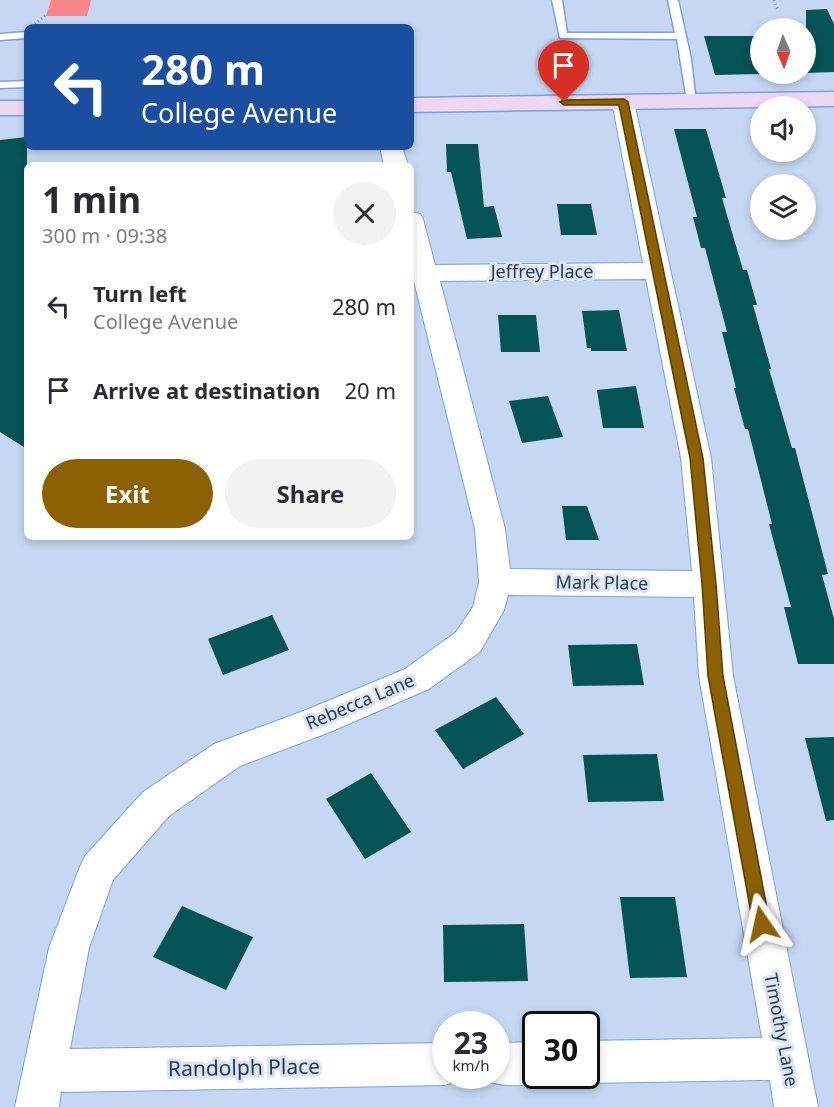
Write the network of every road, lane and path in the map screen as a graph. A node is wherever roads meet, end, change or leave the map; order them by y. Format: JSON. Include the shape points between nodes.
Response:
{"nodes":[{"id":1,"x":557,"y":0,"type":"edge"},
{"id":2,"x":673,"y":0,"type":"edge"},
{"id":3,"x":774,"y":0,"type":"edge"},
{"id":4,"x":778,"y":10,"type":"dead end"},
{"id":5,"x":47,"y":14,"type":"dead end"},
{"id":6,"x":36,"y":24,"type":"edge"},
{"id":7,"x":24,"y":35,"type":"edge"},
{"id":8,"x":681,"y":36,"type":"junction"},
{"id":9,"x":0,"y":37,"type":"edge"},
{"id":10,"x":24,"y":84,"type":"edge"},
{"id":11,"x":0,"y":85,"type":"edge"},
{"id":12,"x":24,"y":88,"type":"edge"},
{"id":13,"x":834,"y":99,"type":"edge"},
{"id":14,"x":692,"y":100,"type":"junction"},
{"id":15,"x":624,"y":102,"type":"junction"},
{"id":16,"x":414,"y":105,"type":"edge"},
{"id":17,"x":15,"y":108,"type":"edge"},
{"id":18,"x":414,"y":230,"type":"edge"},
{"id":19,"x":658,"y":272,"type":"junction"},
{"id":20,"x":426,"y":273,"type":"junction"},
{"id":21,"x":495,"y":582,"type":"junction"},
{"id":22,"x":709,"y":584,"type":"junction"},
{"id":23,"x":787,"y":1059,"type":"junction"},
{"id":24,"x":600,"y":1062,"type":"edge"},
{"id":25,"x":432,"y":1065,"type":"edge"},
{"id":26,"x":40,"y":1089,"type":"edge"},
{"id":27,"x":796,"y":1107,"type":"edge"}],
"edges":[{"from":1,"to":8,"type":"lane","via":[[563,36]]},
{"from":2,"to":8,"type":"lane"},
{"from":3,"to":4,"type":"path"},
{"from":5,"to":6,"type":"path"},
{"from":7,"to":9,"type":"lane"},
{"from":8,"to":14,"type":"lane"},
{"from":10,"to":11,"type":"lane"},
{"from":12,"to":17,"type":"lane"},
{"from":13,"to":14,"type":"street"},
{"from":14,"to":15,"type":"street"},
{"from":15,"to":16,"type":"street"},
{"from":15,"to":19,"type":"street","name":"Timothy Lane"},
{"from":18,"to":20,"type":"street","name":"Rebecca Lane"},
{"from":19,"to":20,"type":"street","name":"Jeffrey Place"},
{"from":19,"to":22,"type":"street","name":"Timothy Lane","via":[[696,458]]},
{"from":20,"to":21,"type":"street","name":"Rebecca Lane","via":[[490,529]]},
{"from":21,"to":22,"type":"street","name":"Mark Place"},
{"from":21,"to":26,"type":"street","name":"Rebecca Lane","via":[[488,610],[468,642],[417,679],[318,722],[227,754],[156,804],[98,869],[69,948]]},
{"from":22,"to":23,"type":"street","name":"Timothy Lane","via":[[716,676]]},
{"from":23,"to":24,"type":"street"},
{"from":23,"to":27,"type":"street","name":"Timothy Lane"},
{"from":25,"to":26,"type":"street","name":"Randolph Place"}]}
